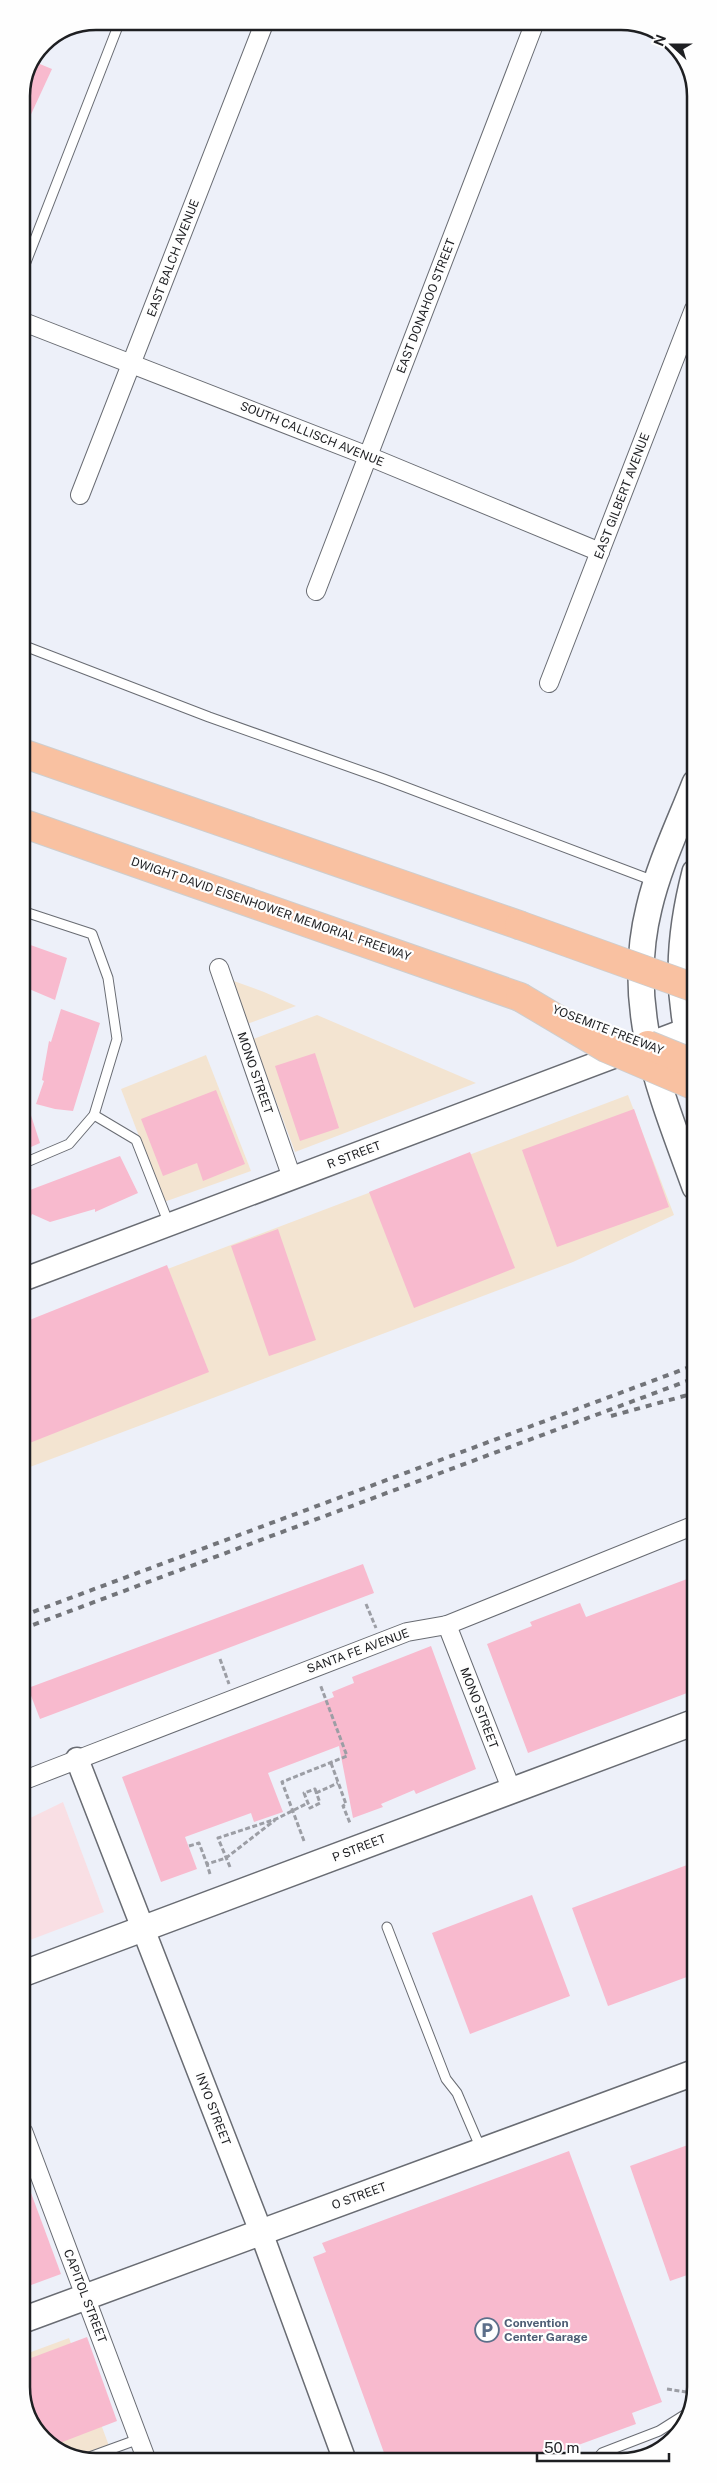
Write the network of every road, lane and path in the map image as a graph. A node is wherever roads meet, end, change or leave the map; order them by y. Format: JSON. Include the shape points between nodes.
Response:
{"nodes":[{"id":1,"x":116,"y":30,"type":"edge"},
{"id":2,"x":262,"y":30,"type":"edge"},
{"id":3,"x":532,"y":30,"type":"edge"},
{"id":4,"x":30,"y":252,"type":"edge"},
{"id":5,"x":30,"y":324,"type":"edge"},
{"id":6,"x":687,"y":327,"type":"edge"},
{"id":7,"x":132,"y":363,"type":"junction"},
{"id":8,"x":368,"y":456,"type":"junction"},
{"id":9,"x":80,"y":495,"type":"dead end"},
{"id":10,"x":600,"y":552,"type":"junction"},
{"id":11,"x":316,"y":591,"type":"dead end"},
{"id":12,"x":30,"y":648,"type":"edge"},
{"id":13,"x":550,"y":683,"type":"dead end"},
{"id":14,"x":30,"y":756,"type":"edge"},
{"id":15,"x":687,"y":804,"type":"edge"},
{"id":16,"x":30,"y":826,"type":"edge"},
{"id":17,"x":657,"y":882,"type":"junction"},
{"id":18,"x":30,"y":914,"type":"edge"},
{"id":19,"x":687,"y":917,"type":"edge"},
{"id":20,"x":219,"y":968,"type":"dead end"},
{"id":21,"x":687,"y":985,"type":"edge"},
{"id":22,"x":508,"y":992,"type":"junction"},
{"id":23,"x":685,"y":1030,"type":"junction"},
{"id":24,"x":687,"y":1037,"type":"edge"},
{"id":25,"x":647,"y":1044,"type":"junction"},
{"id":26,"x":687,"y":1061,"type":"edge"},
{"id":27,"x":687,"y":1083,"type":"edge"},
{"id":28,"x":94,"y":1116,"type":"junction"},
{"id":29,"x":30,"y":1161,"type":"edge"},
{"id":30,"x":687,"y":1165,"type":"edge"},
{"id":31,"x":292,"y":1178,"type":"junction"},
{"id":32,"x":169,"y":1224,"type":"junction"},
{"id":33,"x":30,"y":1277,"type":"edge"},
{"id":34,"x":687,"y":1528,"type":"edge"},
{"id":35,"x":366,"y":1604,"type":"dead end"},
{"id":36,"x":447,"y":1624,"type":"junction"},
{"id":37,"x":376,"y":1628,"type":"dead end"},
{"id":38,"x":220,"y":1659,"type":"dead end"},
{"id":39,"x":320,"y":1683,"type":"dead end"},
{"id":40,"x":230,"y":1684,"type":"dead end"},
{"id":41,"x":687,"y":1725,"type":"edge"},
{"id":42,"x":77,"y":1759,"type":"junction"},
{"id":43,"x":331,"y":1763,"type":"junction"},
{"id":44,"x":30,"y":1778,"type":"edge"},
{"id":45,"x":338,"y":1783,"type":"junction"},
{"id":46,"x":512,"y":1791,"type":"junction"},
{"id":47,"x":316,"y":1793,"type":"junction"},
{"id":48,"x":308,"y":1803,"type":"junction"},
{"id":49,"x":292,"y":1810,"type":"junction"},
{"id":50,"x":276,"y":1819,"type":"junction"},
{"id":51,"x":350,"y":1823,"type":"dead end"},
{"id":52,"x":304,"y":1841,"type":"dead end"},
{"id":53,"x":189,"y":1846,"type":"dead end"},
{"id":54,"x":226,"y":1858,"type":"junction"},
{"id":55,"x":207,"y":1864,"type":"junction"},
{"id":56,"x":230,"y":1867,"type":"dead end"},
{"id":57,"x":210,"y":1874,"type":"dead end"},
{"id":58,"x":387,"y":1927,"type":"dead end"},
{"id":59,"x":143,"y":1929,"type":"junction"},
{"id":60,"x":30,"y":1971,"type":"edge"},
{"id":61,"x":687,"y":2075,"type":"edge"},
{"id":62,"x":30,"y":2150,"type":"edge"},
{"id":63,"x":482,"y":2152,"type":"junction"},
{"id":64,"x":261,"y":2232,"type":"junction"},
{"id":65,"x":85,"y":2296,"type":"junction"},
{"id":66,"x":30,"y":2317,"type":"edge"},
{"id":67,"x":667,"y":2388,"type":"dead end"},
{"id":68,"x":686,"y":2393,"type":"edge"},
{"id":69,"x":679,"y":2419,"type":"edge"},
{"id":70,"x":139,"y":2439,"type":"junction"},
{"id":71,"x":100,"y":2453,"type":"edge"},
{"id":72,"x":145,"y":2453,"type":"edge"},
{"id":73,"x":342,"y":2453,"type":"edge"},
{"id":74,"x":602,"y":2453,"type":"edge"}],
"edges":[{"from":1,"to":4,"type":"lane"},
{"from":2,"to":7,"type":"street","name":"EAST BALCH AVENUE"},
{"from":3,"to":8,"type":"street","name":"EAST DONAHOO STREET"},
{"from":5,"to":7,"type":"street","name":"SOUTH CALLISCH AVENUE"},
{"from":6,"to":10,"type":"street","name":"EAST GILBERT AVENUE"},
{"from":7,"to":8,"type":"street","name":"SOUTH CALLISCH AVENUE"},
{"from":7,"to":9,"type":"street","name":"EAST BALCH AVENUE"},
{"from":8,"to":10,"type":"street","name":"SOUTH CALLISCH AVENUE"},
{"from":8,"to":11,"type":"street","name":"EAST DONAHOO STREET"},
{"from":10,"to":13,"type":"street","name":"EAST GILBERT AVENUE"},
{"from":12,"to":17,"type":"lane"},
{"from":14,"to":21,"type":"highway","bridge":true},
{"from":15,"to":17,"type":"main road"},
{"from":16,"to":22,"type":"highway","name":"DWIGHT DAVID EISENHOWER MEMORIAL FREEWAY"},
{"from":17,"to":25,"type":"main road","via":[[640,962],[641,1005]]},
{"from":18,"to":28,"type":"lane","via":[[92,934],[108,978],[117,1039]]},
{"from":19,"to":23,"type":"main road","via":[[680,957]]},
{"from":20,"to":31,"type":"street","name":"MONO STREET"},
{"from":22,"to":26,"type":"highway","name":"YOSEMITE FREEWAY","bridge":true},
{"from":22,"to":27,"type":"highway","bridge":true,"via":[[606,1048]]},
{"from":23,"to":24,"type":"main road"},
{"from":23,"to":25,"type":"street","name":"R STREET"},
{"from":25,"to":30,"type":"main road"},
{"from":25,"to":31,"type":"street","name":"R STREET"},
{"from":28,"to":29,"type":"lane","via":[[69,1144]]},
{"from":28,"to":32,"type":"lane","via":[[136,1140]]},
{"from":31,"to":32,"type":"street","name":"R STREET"},
{"from":32,"to":33,"type":"street","name":"R STREET"},
{"from":34,"to":36,"type":"street","name":"SANTA FE AVENUE"},
{"from":35,"to":37,"type":"path"},
{"from":36,"to":42,"type":"street","name":"SANTA FE AVENUE","via":[[407,1632]]},
{"from":36,"to":46,"type":"street","name":"MONO STREET"},
{"from":38,"to":40,"type":"path"},
{"from":39,"to":43,"type":"path","via":[[347,1756]]},
{"from":41,"to":46,"type":"main road","name":"P STREET"},
{"from":42,"to":44,"type":"street","name":"SANTA FE AVENUE"},
{"from":42,"to":59,"type":"street","name":"INYO STREET"},
{"from":43,"to":45,"type":"path"},
{"from":43,"to":49,"type":"path","via":[[282,1782]]},
{"from":45,"to":47,"type":"path"},
{"from":45,"to":51,"type":"path"},
{"from":46,"to":59,"type":"main road","name":"P STREET"},
{"from":47,"to":48,"type":"path","via":[[314,1789],[304,1793]]},
{"from":47,"to":48,"type":"path","via":[[320,1803],[310,1808]]},
{"from":48,"to":49,"type":"path"},
{"from":49,"to":50,"type":"path"},
{"from":49,"to":52,"type":"path"},
{"from":50,"to":54,"type":"path"},
{"from":50,"to":54,"type":"path","via":[[218,1838]]},
{"from":53,"to":55,"type":"path","via":[[198,1842]]},
{"from":54,"to":55,"type":"path"},
{"from":54,"to":56,"type":"path"},
{"from":55,"to":57,"type":"path"},
{"from":58,"to":63,"type":"lane","via":[[446,2079],[457,2093]]},
{"from":59,"to":60,"type":"main road","name":"P STREET"},
{"from":59,"to":64,"type":"street","name":"INYO STREET"},
{"from":61,"to":63,"type":"main road","name":"O STREET"},
{"from":62,"to":65,"type":"street","name":"CAPITOL STREET"},
{"from":63,"to":64,"type":"main road","name":"O STREET"},
{"from":64,"to":65,"type":"main road","name":"O STREET"},
{"from":64,"to":73,"type":"street","name":"INYO STREET"},
{"from":65,"to":66,"type":"main road","name":"O STREET"},
{"from":65,"to":70,"type":"street","name":"CAPITOL STREET"},
{"from":67,"to":68,"type":"path"},
{"from":69,"to":74,"type":"lane","via":[[659,2431]]},
{"from":70,"to":71,"type":"lane"},
{"from":70,"to":72,"type":"street","name":"CAPITOL STREET"}]}
